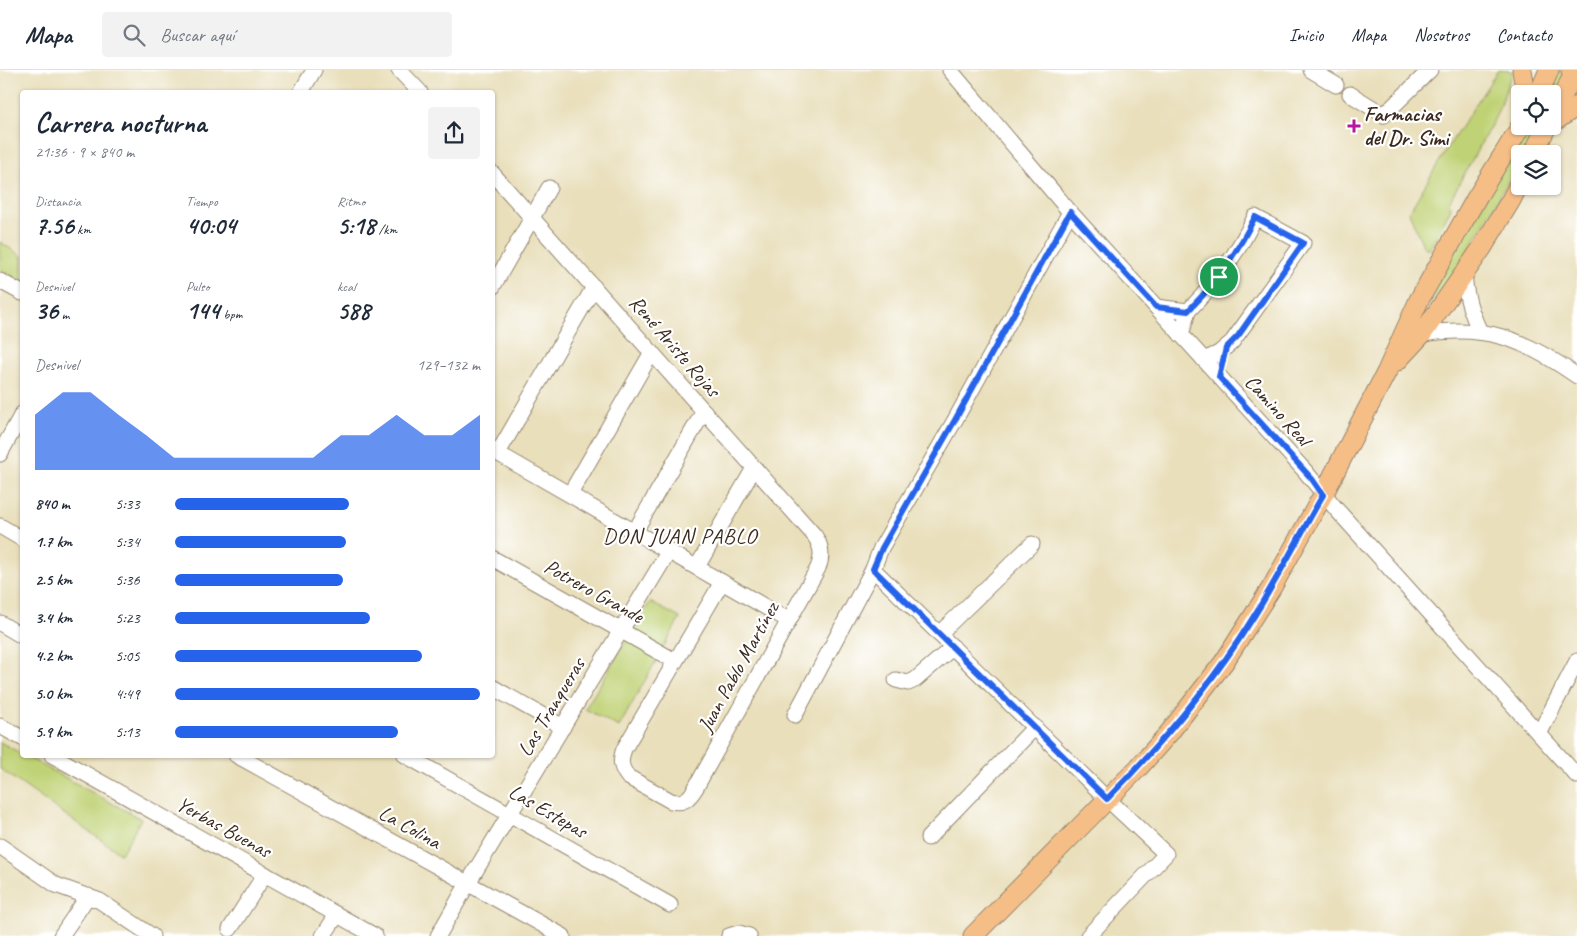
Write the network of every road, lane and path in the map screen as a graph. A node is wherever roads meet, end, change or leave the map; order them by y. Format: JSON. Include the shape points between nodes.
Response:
{"nodes":[{"id":1,"x":314,"y":70,"type":"edge"},
{"id":2,"x":399,"y":70,"type":"edge"},
{"id":3,"x":950,"y":70,"type":"edge"},
{"id":4,"x":1311,"y":70,"type":"edge"},
{"id":5,"x":1430,"y":70,"type":"edge"},
{"id":6,"x":1522,"y":70,"type":"edge"},
{"id":7,"x":1549,"y":70,"type":"edge"},
{"id":8,"x":1572,"y":70,"type":"edge"},
{"id":9,"x":1336,"y":85,"type":"dead end"},
{"id":10,"x":1524,"y":85,"type":"edge"},
{"id":11,"x":1543,"y":85,"type":"edge"},
{"id":12,"x":411,"y":89,"type":"edge"},
{"id":13,"x":302,"y":90,"type":"edge"},
{"id":14,"x":1350,"y":94,"type":"dead end"},
{"id":15,"x":1561,"y":100,"type":"edge"},
{"id":16,"x":1577,"y":106,"type":"edge"},
{"id":17,"x":1561,"y":116,"type":"edge"},
{"id":18,"x":1516,"y":135,"type":"edge"},
{"id":19,"x":495,"y":176,"type":"edge"},
{"id":20,"x":549,"y":188,"type":"dead end"},
{"id":21,"x":1514,"y":195,"type":"edge"},
{"id":22,"x":1070,"y":212,"type":"junction"},
{"id":23,"x":532,"y":217,"type":"junction"},
{"id":24,"x":1464,"y":273,"type":"junction"},
{"id":25,"x":0,"y":280,"type":"edge"},
{"id":26,"x":495,"y":283,"type":"edge"},
{"id":27,"x":594,"y":287,"type":"junction"},
{"id":28,"x":20,"y":292,"type":"edge"},
{"id":29,"x":1156,"y":307,"type":"junction"},
{"id":30,"x":1188,"y":311,"type":"junction"},
{"id":31,"x":1480,"y":332,"type":"junction"},
{"id":32,"x":1422,"y":334,"type":"junction"},
{"id":33,"x":1181,"y":335,"type":"junction"},
{"id":34,"x":1226,"y":348,"type":"junction"},
{"id":35,"x":652,"y":352,"type":"junction"},
{"id":36,"x":1204,"y":360,"type":"junction"},
{"id":37,"x":1387,"y":371,"type":"junction"},
{"id":38,"x":1577,"y":376,"type":"edge"},
{"id":39,"x":1219,"y":377,"type":"junction"},
{"id":40,"x":704,"y":411,"type":"junction"},
{"id":41,"x":20,"y":418,"type":"edge"},
{"id":42,"x":495,"y":451,"type":"edge"},
{"id":43,"x":0,"y":454,"type":"edge"},
{"id":44,"x":754,"y":468,"type":"junction"},
{"id":45,"x":570,"y":494,"type":"junction"},
{"id":46,"x":1323,"y":495,"type":"junction"},
{"id":47,"x":0,"y":526,"type":"edge"},
{"id":48,"x":635,"y":532,"type":"junction"},
{"id":49,"x":20,"y":538,"type":"edge"},
{"id":50,"x":1032,"y":544,"type":"dead end"},
{"id":51,"x":669,"y":551,"type":"junction"},
{"id":52,"x":822,"y":551,"type":"joint"},
{"id":53,"x":495,"y":560,"type":"edge"},
{"id":54,"x":697,"y":567,"type":"junction"},
{"id":55,"x":873,"y":569,"type":"junction"},
{"id":56,"x":722,"y":582,"type":"junction"},
{"id":57,"x":788,"y":620,"type":"junction"},
{"id":58,"x":0,"y":623,"type":"edge"},
{"id":59,"x":622,"y":631,"type":"junction"},
{"id":60,"x":939,"y":634,"type":"junction"},
{"id":61,"x":20,"y":635,"type":"edge"},
{"id":62,"x":952,"y":647,"type":"junction"},
{"id":63,"x":675,"y":661,"type":"junction"},
{"id":64,"x":1577,"y":661,"type":"edge"},
{"id":65,"x":896,"y":680,"type":"dead end"},
{"id":66,"x":495,"y":689,"type":"edge"},
{"id":67,"x":795,"y":715,"type":"dead end"},
{"id":68,"x":0,"y":726,"type":"edge"},
{"id":69,"x":563,"y":727,"type":"junction"},
{"id":70,"x":1034,"y":728,"type":"junction"},
{"id":71,"x":1539,"y":734,"type":"junction"},
{"id":72,"x":20,"y":737,"type":"edge"},
{"id":73,"x":241,"y":758,"type":"edge"},
{"id":74,"x":410,"y":758,"type":"edge"},
{"id":75,"x":72,"y":760,"type":"edge"},
{"id":76,"x":1577,"y":776,"type":"edge"},
{"id":77,"x":1107,"y":799,"type":"junction"},
{"id":78,"x":510,"y":814,"type":"junction"},
{"id":79,"x":928,"y":838,"type":"dead end"},
{"id":80,"x":0,"y":846,"type":"edge"},
{"id":81,"x":264,"y":874,"type":"junction"},
{"id":82,"x":468,"y":883,"type":"junction"},
{"id":83,"x":88,"y":896,"type":"junction"},
{"id":84,"x":670,"y":905,"type":"dead end"},
{"id":85,"x":337,"y":915,"type":"junction"},
{"id":86,"x":230,"y":929,"type":"dead end"},
{"id":87,"x":61,"y":936,"type":"edge"},
{"id":88,"x":152,"y":936,"type":"edge"},
{"id":89,"x":323,"y":936,"type":"edge"},
{"id":90,"x":375,"y":936,"type":"edge"},
{"id":91,"x":438,"y":936,"type":"edge"},
{"id":92,"x":563,"y":936,"type":"edge"},
{"id":93,"x":729,"y":936,"type":"edge"},
{"id":94,"x":749,"y":936,"type":"edge"},
{"id":95,"x":973,"y":936,"type":"edge"},
{"id":96,"x":1088,"y":936,"type":"edge"}],
"edges":[{"from":1,"to":13,"type":"street"},
{"from":2,"to":12,"type":"street"},
{"from":3,"to":22,"type":"street","name":"Camino Real"},
{"from":4,"to":9,"type":"street"},
{"from":5,"to":14,"type":"street","via":[[1384,115]]},
{"from":6,"to":10,"type":"main road"},
{"from":7,"to":11,"type":"main road"},
{"from":8,"to":15,"type":"main road","via":[[1573,76]]},
{"from":16,"to":17,"type":"main road"},
{"from":18,"to":37,"type":"main road","via":[[1419,300]]},
{"from":19,"to":23,"type":"street","name":"René Ariste Rojas"},
{"from":20,"to":23,"type":"street"},
{"from":21,"to":24,"type":"main road"},
{"from":22,"to":29,"type":"street","name":"Camino Real"},
{"from":22,"to":55,"type":"street"},
{"from":23,"to":26,"type":"street"},
{"from":23,"to":27,"type":"street","name":"René Ariste Rojas"},
{"from":24,"to":31,"type":"street","via":[[1470,310]]},
{"from":24,"to":32,"type":"main road"},
{"from":25,"to":28,"type":"street"},
{"from":27,"to":35,"type":"street","name":"René Ariste Rojas"},
{"from":27,"to":42,"type":"street"},
{"from":29,"to":30,"type":"street"},
{"from":29,"to":33,"type":"street","name":"Camino Real"},
{"from":30,"to":33,"type":"street"},
{"from":30,"to":34,"type":"street","via":[[1233,258],[1255,217],[1303,243],[1238,336]]},
{"from":31,"to":32,"type":"street"},
{"from":31,"to":38,"type":"street","via":[[1524,344]]},
{"from":32,"to":37,"type":"main road"},
{"from":33,"to":36,"type":"street","name":"Camino Real"},
{"from":34,"to":36,"type":"street"},
{"from":34,"to":39,"type":"street"},
{"from":35,"to":40,"type":"street","name":"René Ariste Rojas"},
{"from":35,"to":45,"type":"street"},
{"from":36,"to":39,"type":"street","name":"Camino Real"},
{"from":37,"to":46,"type":"main road"},
{"from":39,"to":46,"type":"street","name":"Camino Real"},
{"from":40,"to":44,"type":"street","name":"René Ariste Rojas"},
{"from":40,"to":48,"type":"street"},
{"from":41,"to":43,"type":"street"},
{"from":42,"to":45,"type":"street"},
{"from":44,"to":52,"type":"street","name":"René Ariste Rojas","via":[[814,535]]},
{"from":44,"to":54,"type":"street"},
{"from":45,"to":48,"type":"street"},
{"from":46,"to":71,"type":"street","name":"Camino Real"},
{"from":46,"to":77,"type":"main road","via":[[1272,587],[1224,662],[1169,733]]},
{"from":47,"to":49,"type":"street"},
{"from":48,"to":51,"type":"street"},
{"from":50,"to":60,"type":"street"},
{"from":51,"to":54,"type":"street"},
{"from":51,"to":59,"type":"street","name":"Las Tranqueras"},
{"from":52,"to":57,"type":"street","name":"Juan Pablo Martínez","via":[[818,568]]},
{"from":53,"to":59,"type":"street","name":"Potrero Grande"},
{"from":54,"to":56,"type":"street"},
{"from":55,"to":60,"type":"street"},
{"from":55,"to":67,"type":"street"},
{"from":56,"to":57,"type":"street"},
{"from":56,"to":63,"type":"street"},
{"from":57,"to":63,"type":"street","name":"Juan Pablo Martínez","via":[[695,789],[686,801],[678,802],[628,776],[621,762],[624,749]]},
{"from":58,"to":61,"type":"street"},
{"from":59,"to":63,"type":"street","name":"Potrero Grande"},
{"from":59,"to":69,"type":"street","name":"Las Tranqueras"},
{"from":60,"to":62,"type":"street"},
{"from":62,"to":65,"type":"street","via":[[915,680],[908,683]]},
{"from":62,"to":70,"type":"street"},
{"from":64,"to":71,"type":"street"},
{"from":66,"to":69,"type":"street"},
{"from":68,"to":72,"type":"street"},
{"from":69,"to":78,"type":"street","name":"Las Tranqueras"},
{"from":70,"to":77,"type":"street"},
{"from":70,"to":79,"type":"street"},
{"from":71,"to":76,"type":"street","name":"Camino Real"},
{"from":73,"to":82,"type":"street","name":"La Colina"},
{"from":74,"to":78,"type":"street","name":"Las Estepas"},
{"from":75,"to":81,"type":"street","name":"Yerbas Buenas"},
{"from":77,"to":95,"type":"main road"},
{"from":77,"to":96,"type":"street","via":[[1166,854]]},
{"from":78,"to":82,"type":"street","name":"Las Tranqueras"},
{"from":78,"to":84,"type":"street","name":"Las Estepas"},
{"from":80,"to":83,"type":"street","via":[[56,885]]},
{"from":81,"to":85,"type":"street","name":"Yerbas Buenas"},
{"from":81,"to":86,"type":"street"},
{"from":82,"to":91,"type":"street","name":"Las Tranqueras"},
{"from":82,"to":92,"type":"street","name":"La Colina"},
{"from":83,"to":87,"type":"street"},
{"from":83,"to":88,"type":"street"},
{"from":85,"to":89,"type":"street"},
{"from":85,"to":90,"type":"street","name":"Yerbas Buenas"},
{"from":93,"to":94,"type":"street","via":[[739,933]]}]}
